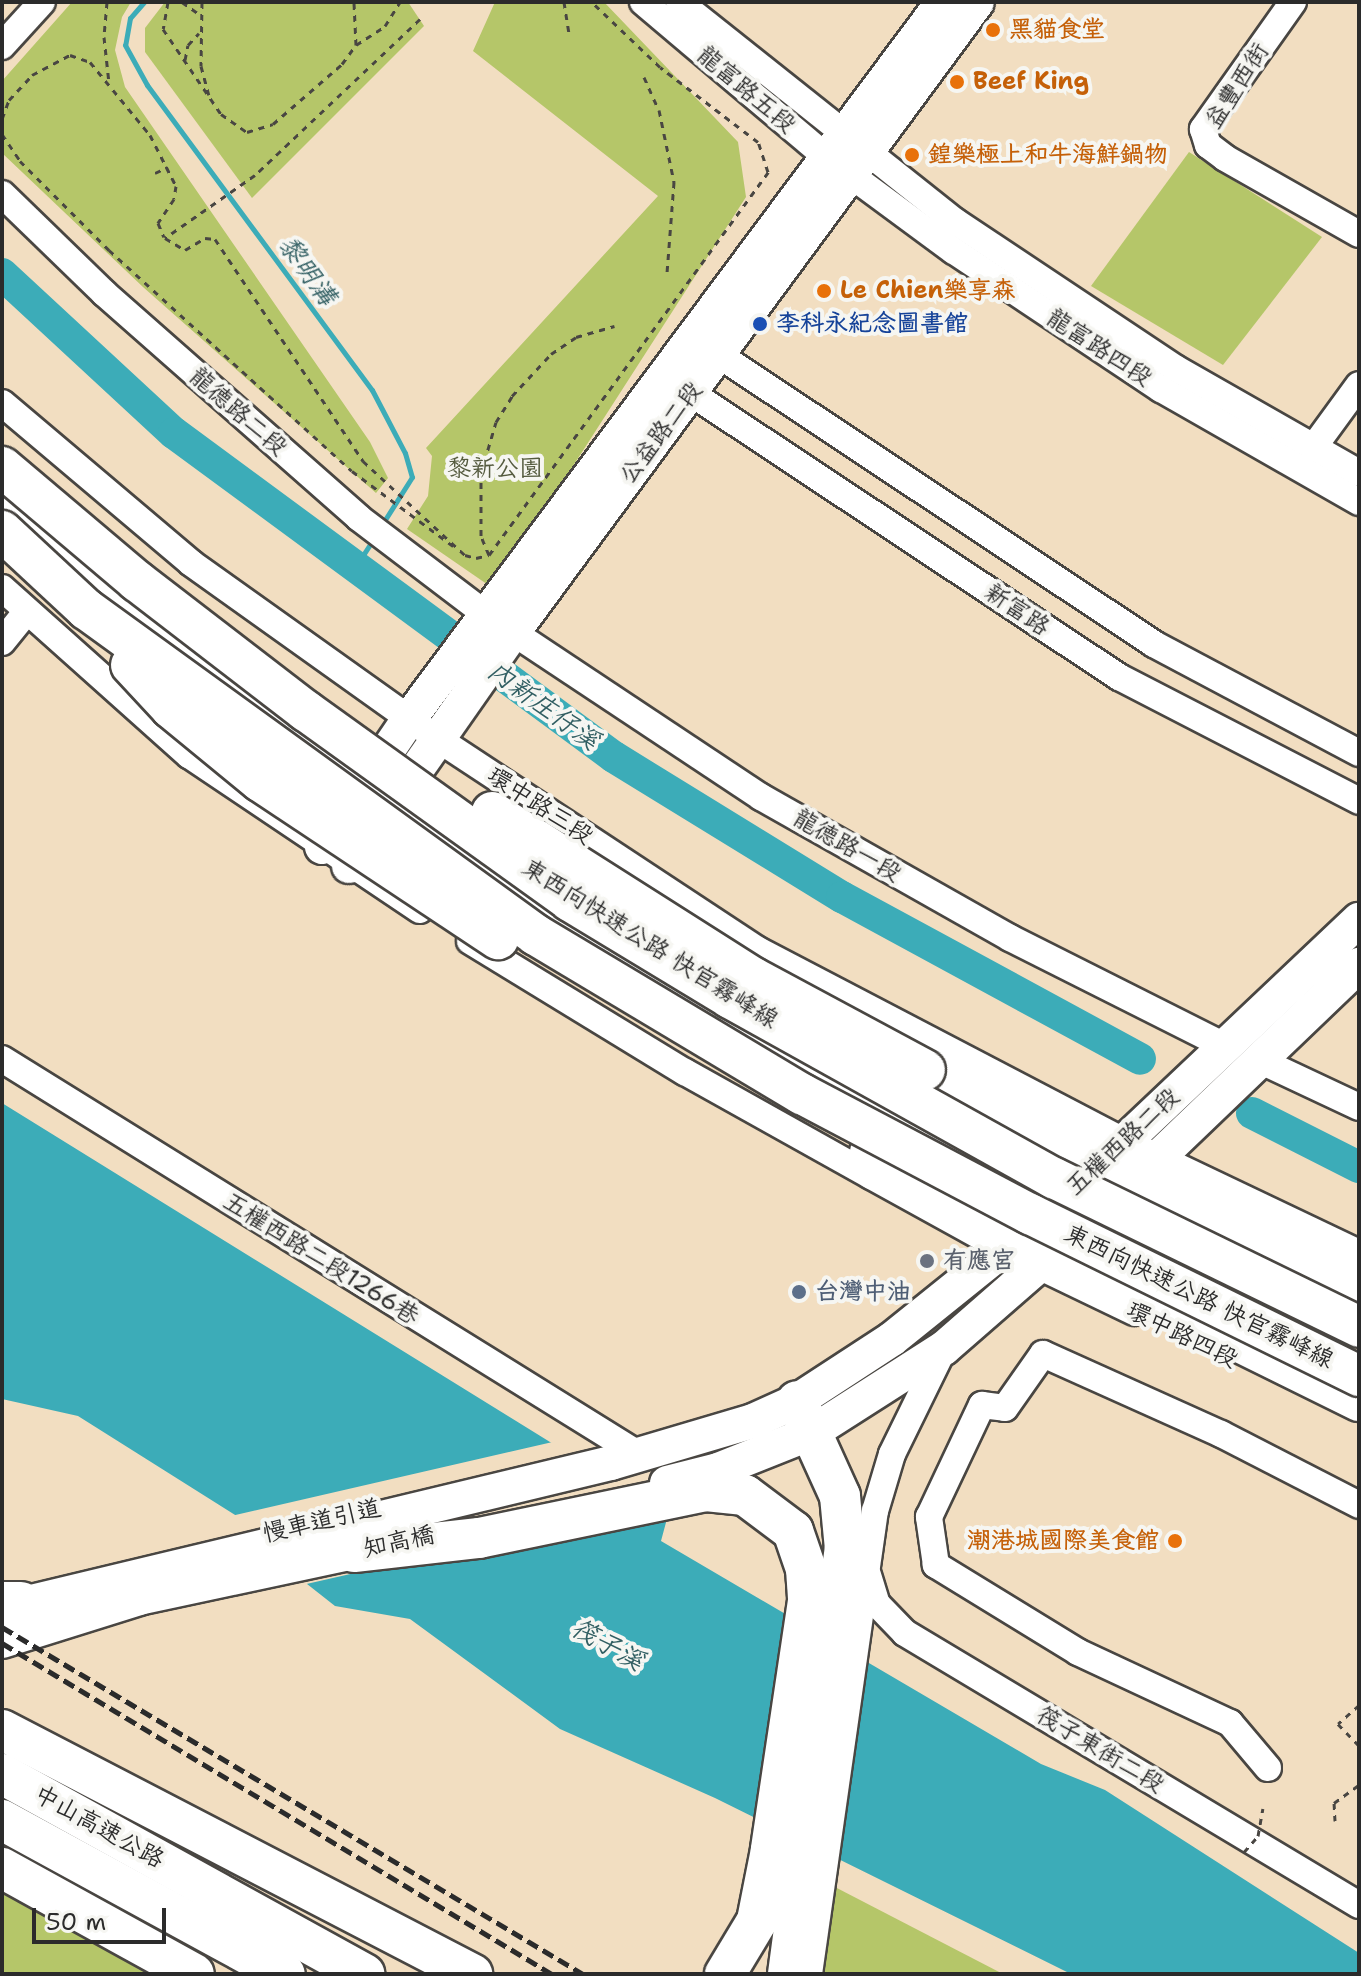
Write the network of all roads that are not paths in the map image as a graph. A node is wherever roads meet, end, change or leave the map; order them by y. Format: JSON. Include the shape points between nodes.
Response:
{"nodes":[{"id":1,"x":42,"y":2,"type":"edge"},
{"id":2,"x":643,"y":2,"type":"edge"},
{"id":3,"x":679,"y":2,"type":"edge"},
{"id":4,"x":943,"y":2,"type":"edge"},
{"id":5,"x":977,"y":2,"type":"edge"},
{"id":6,"x":1293,"y":2,"type":"edge"},
{"id":7,"x":2,"y":46,"type":"edge"},
{"id":8,"x":848,"y":157,"type":"junction"},
{"id":9,"x":2,"y":194,"type":"edge"},
{"id":10,"x":1359,"y":234,"type":"edge"},
{"id":11,"x":719,"y":355,"type":"junction"},
{"id":12,"x":1359,"y":385,"type":"edge"},
{"id":13,"x":691,"y":393,"type":"junction"},
{"id":14,"x":2,"y":403,"type":"edge"},
{"id":15,"x":1313,"y":448,"type":"junction"},
{"id":16,"x":2,"y":467,"type":"edge"},
{"id":17,"x":1359,"y":473,"type":"edge"},
{"id":18,"x":2,"y":492,"type":"edge"},
{"id":19,"x":1359,"y":502,"type":"edge"},
{"id":20,"x":2,"y":508,"type":"edge"},
{"id":21,"x":2,"y":531,"type":"edge"},
{"id":22,"x":137,"y":581,"type":"junction"},
{"id":23,"x":2,"y":588,"type":"edge"},
{"id":24,"x":86,"y":609,"type":"junction"},
{"id":25,"x":26,"y":612,"type":"junction"},
{"id":26,"x":491,"y":635,"type":"junction"},
{"id":27,"x":2,"y":642,"type":"edge"},
{"id":28,"x":416,"y":711,"type":"junction"},
{"id":29,"x":444,"y":730,"type":"junction"},
{"id":30,"x":1359,"y":753,"type":"edge"},
{"id":31,"x":376,"y":796,"type":"junction"},
{"id":32,"x":1359,"y":801,"type":"edge"},
{"id":33,"x":335,"y":857,"type":"junction"},
{"id":34,"x":1359,"y":920,"type":"edge"},
{"id":35,"x":1359,"y":965,"type":"edge"},
{"id":36,"x":1225,"y":1046,"type":"junction"},
{"id":37,"x":2,"y":1059,"type":"edge"},
{"id":38,"x":1259,"y":1060,"type":"junction"},
{"id":39,"x":1359,"y":1107,"type":"edge"},
{"id":40,"x":1128,"y":1166,"type":"junction"},
{"id":41,"x":1045,"y":1235,"type":"junction"},
{"id":42,"x":1359,"y":1253,"type":"edge"},
{"id":43,"x":1359,"y":1288,"type":"edge"},
{"id":44,"x":1359,"y":1314,"type":"edge"},
{"id":45,"x":1359,"y":1327,"type":"edge"},
{"id":46,"x":944,"y":1348,"type":"junction"},
{"id":47,"x":1359,"y":1359,"type":"edge"},
{"id":48,"x":1359,"y":1376,"type":"edge"},
{"id":49,"x":1359,"y":1401,"type":"edge"},
{"id":50,"x":804,"y":1417,"type":"junction"},
{"id":51,"x":1359,"y":1422,"type":"edge"},
{"id":52,"x":615,"y":1457,"type":"junction"},
{"id":53,"x":671,"y":1490,"type":"junction"},
{"id":54,"x":1359,"y":1505,"type":"edge"},
{"id":55,"x":354,"y":1552,"type":"joint"},
{"id":56,"x":134,"y":1580,"type":"junction"},
{"id":57,"x":7,"y":1600,"type":"edge"},
{"id":58,"x":843,"y":1600,"type":"junction"},
{"id":59,"x":2,"y":1641,"type":"edge"},
{"id":60,"x":2,"y":1730,"type":"edge"},
{"id":61,"x":1268,"y":1768,"type":"dead end"},
{"id":62,"x":2,"y":1774,"type":"edge"},
{"id":63,"x":2,"y":1820,"type":"edge"},
{"id":64,"x":786,"y":1857,"type":"junction"},
{"id":65,"x":2,"y":1868,"type":"edge"},
{"id":66,"x":1359,"y":1905,"type":"edge"},
{"id":67,"x":194,"y":1974,"type":"edge"},
{"id":68,"x":285,"y":1974,"type":"edge"},
{"id":69,"x":364,"y":1974,"type":"edge"},
{"id":70,"x":472,"y":1974,"type":"edge"},
{"id":71,"x":725,"y":1974,"type":"edge"},
{"id":72,"x":788,"y":1974,"type":"edge"},
{"id":73,"x":809,"y":1974,"type":"edge"}],
"edges":[{"from":1,"to":7,"type":"street"},
{"from":2,"to":8,"type":"street","name":"龍富路五段"},
{"from":3,"to":8,"type":"street","name":"龍富路五段"},
{"from":4,"to":8,"type":"main road","name":"公益路二段"},
{"from":5,"to":8,"type":"main road","name":"公益路二段"},
{"from":6,"to":10,"type":"street","name":"益豐西街","via":[[1203,129],[1208,145],[1225,158]]},
{"from":8,"to":11,"type":"main road","name":"公益路二段"},
{"from":8,"to":15,"type":"street","name":"龍富路四段","via":[[1175,368]]},
{"from":8,"to":19,"type":"street","name":"龍富路四段","via":[[1161,389]]},
{"from":8,"to":26,"type":"main road","name":"公益路二段"},
{"from":9,"to":26,"type":"street","name":"龍德路二段","via":[[104,293]]},
{"from":11,"to":13,"type":"main road","name":"公益路二段"},
{"from":11,"to":30,"type":"street","name":"新富路","via":[[1154,644]]},
{"from":12,"to":15,"type":"street"},
{"from":13,"to":26,"type":"main road","name":"公益路二段"},
{"from":13,"to":32,"type":"street","name":"新富路","via":[[1119,677]]},
{"from":14,"to":28,"type":"street","name":"環中路三段","via":[[191,563]]},
{"from":15,"to":17,"type":"street","name":"龍富路四段"},
{"from":16,"to":22,"type":"highway","name":"東西向快速公路 快官霧峰線","bridge":true},
{"from":18,"to":31,"type":"street","via":[[186,650]]},
{"from":20,"to":31,"type":"street","via":[[179,657]]},
{"from":21,"to":24,"type":"highway","name":"東西向快速公路 快官霧峰線","bridge":true},
{"from":22,"to":40,"type":"highway","bridge":true,"via":[[210,612],[551,851],[754,978],[925,1070]]},
{"from":22,"to":45,"type":"highway","name":"東西向快速公路 快官霧峰線","bridge":true,"via":[[306,711],[583,909],[730,998],[1054,1178]]},
{"from":23,"to":25,"type":"street"},
{"from":24,"to":41,"type":"highway","bridge":true,"via":[[171,708],[260,781],[608,1007],[870,1152]]},
{"from":24,"to":48,"type":"highway","name":"東西向快速公路 快官霧峰線","bridge":true,"via":[[536,935],[701,1037],[1030,1214]]},
{"from":25,"to":27,"type":"street"},
{"from":25,"to":33,"type":"street","via":[[189,755]]},
{"from":26,"to":28,"type":"main road","name":"公益路二段"},
{"from":26,"to":29,"type":"main road","name":"公益路二段"},
{"from":26,"to":36,"type":"street","name":"龍德路一段","via":[[1010,938]]},
{"from":28,"to":29,"type":"street","name":"環中路三段"},
{"from":28,"to":31,"type":"main road","name":"公益路二段"},
{"from":29,"to":31,"type":"main road","name":"公益路二段"},
{"from":29,"to":40,"type":"street","name":"環中路三段","via":[[758,950]]},
{"from":31,"to":33,"type":"main road","name":"公益路二段"},
{"from":31,"to":41,"type":"street","via":[[552,927]]},
{"from":33,"to":41,"type":"street","via":[[685,1072]]},
{"from":34,"to":36,"type":"main road","name":"五權西路二段"},
{"from":35,"to":38,"type":"main road","name":"五權西路二段"},
{"from":36,"to":40,"type":"main road","name":"五權西路二段"},
{"from":37,"to":52,"type":"street","name":"五權西路二段1266巷"},
{"from":38,"to":39,"type":"street"},
{"from":38,"to":40,"type":"main road","name":"五權西路二段"},
{"from":40,"to":41,"type":"main road","name":"五權西路二段"},
{"from":40,"to":42,"type":"street"},
{"from":40,"to":43,"type":"highway"},
{"from":40,"to":44,"type":"street"},
{"from":41,"to":46,"type":"main road","name":"五權西路二段"},
{"from":41,"to":47,"type":"street"},
{"from":41,"to":49,"type":"highway"},
{"from":41,"to":50,"type":"main road","name":"五權西路二段","via":[[892,1339]]},
{"from":41,"to":51,"type":"street","name":"環中路四段"},
{"from":46,"to":50,"type":"main road","name":"五權西路二段"},
{"from":46,"to":58,"type":"street","via":[[892,1454]]},
{"from":50,"to":52,"type":"main road","name":"五權西路二段","via":[[753,1421]]},
{"from":50,"to":53,"type":"main road","name":"五權西路二段","via":[[718,1470]]},
{"from":50,"to":58,"type":"highway","via":[[840,1496]]},
{"from":52,"to":56,"type":"main road","name":"知高橋"},
{"from":53,"to":55,"type":"highway","via":[[479,1538]]},
{"from":53,"to":58,"type":"highway","via":[[729,1491],[761,1502]]},
{"from":54,"to":61,"type":"street","via":[[1221,1434],[1043,1354],[1005,1408],[982,1405],[929,1517],[936,1565],[1078,1652],[1230,1723]]},
{"from":55,"to":56,"type":"main road","name":"知高橋"},
{"from":56,"to":57,"type":"main road"},
{"from":56,"to":59,"type":"main road"},
{"from":58,"to":64,"type":"highway"},
{"from":58,"to":66,"type":"street","name":"筏子東街二段","via":[[877,1604],[905,1633]]},
{"from":58,"to":73,"type":"street","via":[[820,1902]]},
{"from":60,"to":70,"type":"highway"},
{"from":62,"to":69,"type":"highway","name":"中山高速公路"},
{"from":63,"to":68,"type":"highway","name":"中山高速公路"},
{"from":64,"to":71,"type":"highway"},
{"from":64,"to":72,"type":"highway"},
{"from":65,"to":67,"type":"highway"}]}
